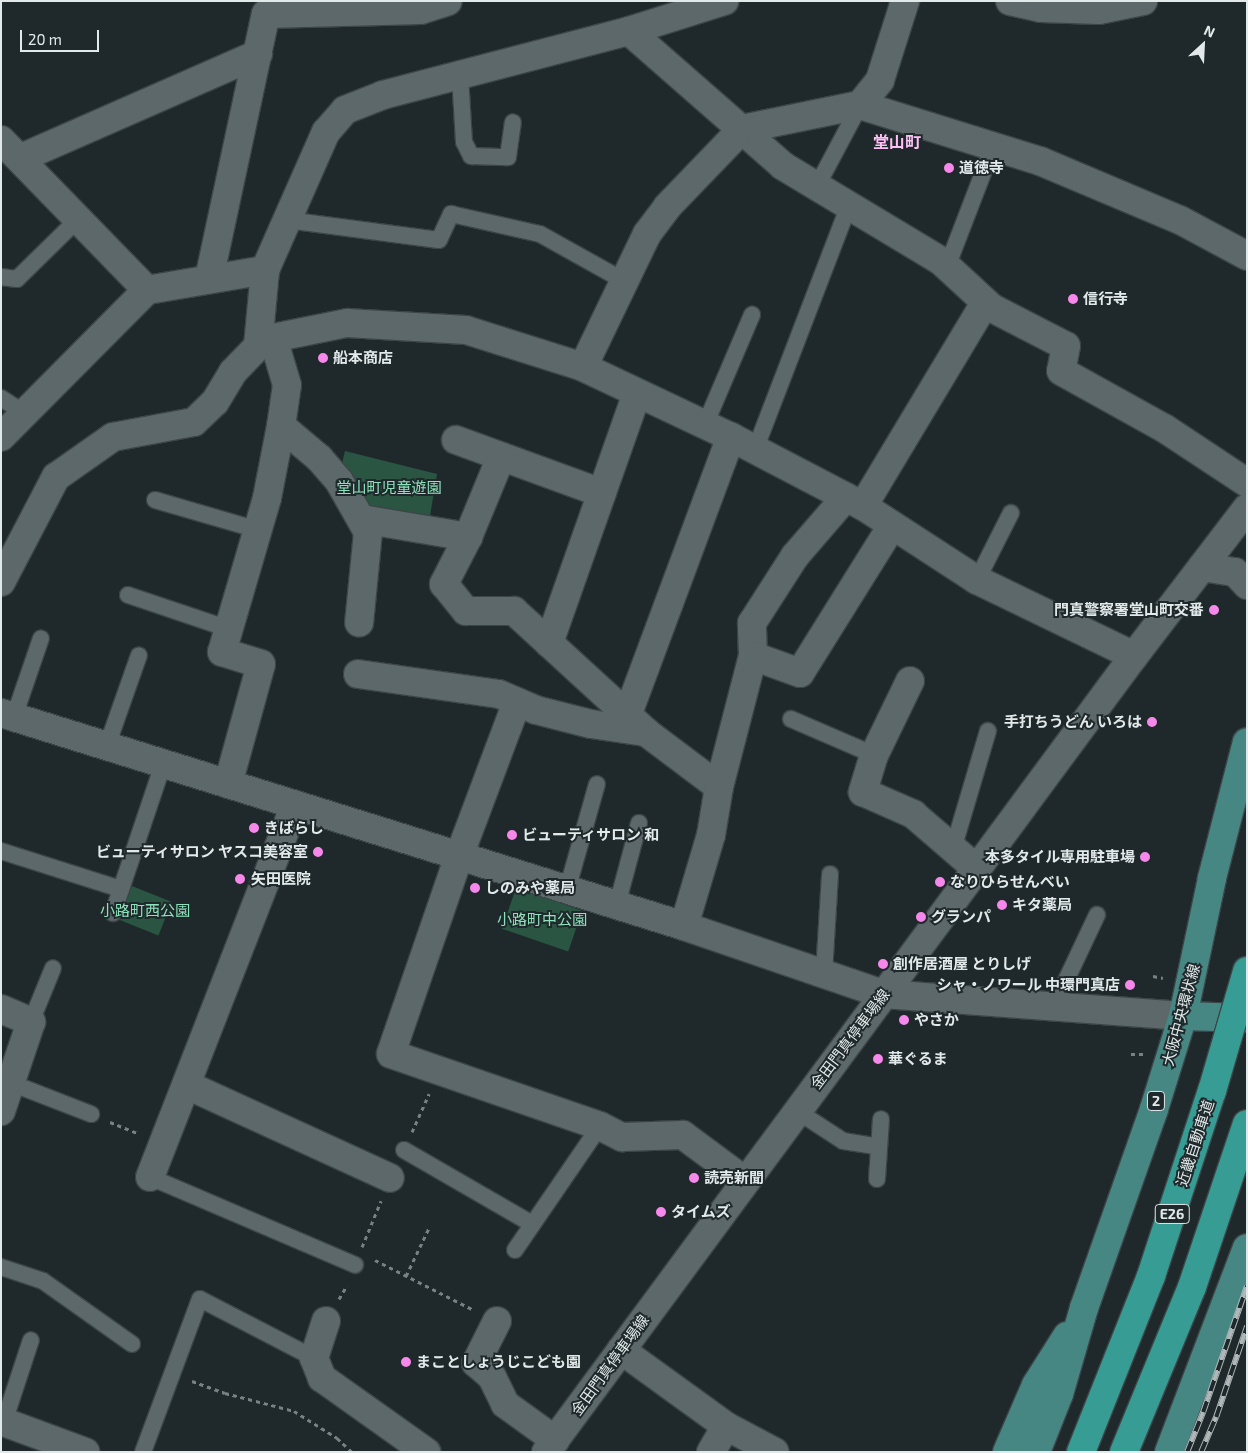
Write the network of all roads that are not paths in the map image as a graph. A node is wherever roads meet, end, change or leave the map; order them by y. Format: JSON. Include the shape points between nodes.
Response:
{"nodes":[{"id":1,"x":448,"y":1,"type":"edge"},
{"id":2,"x":724,"y":1,"type":"edge"},
{"id":3,"x":905,"y":1,"type":"edge"},
{"id":4,"x":1010,"y":1,"type":"edge"},
{"id":5,"x":1143,"y":1,"type":"edge"},
{"id":6,"x":1065,"y":5,"type":"edge"},
{"id":7,"x":628,"y":31,"type":"junction"},
{"id":8,"x":258,"y":54,"type":"junction"},
{"id":9,"x":460,"y":75,"type":"junction"},
{"id":10,"x":860,"y":105,"type":"junction"},
{"id":11,"x":513,"y":122,"type":"dead end"},
{"id":12,"x":742,"y":129,"type":"junction"},
{"id":13,"x":993,"y":147,"type":"junction"},
{"id":14,"x":11,"y":149,"type":"edge"},
{"id":15,"x":817,"y":186,"type":"junction"},
{"id":16,"x":849,"y":205,"type":"junction"},
{"id":17,"x":78,"y":218,"type":"junction"},
{"id":18,"x":287,"y":220,"type":"junction"},
{"id":19,"x":1247,"y":256,"type":"edge"},
{"id":20,"x":947,"y":267,"type":"junction"},
{"id":21,"x":265,"y":270,"type":"junction"},
{"id":22,"x":1,"y":277,"type":"edge"},
{"id":23,"x":209,"y":279,"type":"junction"},
{"id":24,"x":624,"y":281,"type":"junction"},
{"id":25,"x":147,"y":290,"type":"junction"},
{"id":26,"x":985,"y":303,"type":"junction"},
{"id":27,"x":752,"y":315,"type":"dead end"},
{"id":28,"x":265,"y":342,"type":"junction"},
{"id":29,"x":583,"y":367,"type":"junction"},
{"id":30,"x":637,"y":393,"type":"junction"},
{"id":31,"x":1,"y":398,"type":"edge"},
{"id":32,"x":24,"y":413,"type":"junction"},
{"id":33,"x":705,"y":425,"type":"junction"},
{"id":34,"x":280,"y":426,"type":"junction"},
{"id":35,"x":1,"y":437,"type":"edge"},
{"id":36,"x":731,"y":437,"type":"junction"},
{"id":37,"x":456,"y":440,"type":"dead end"},
{"id":38,"x":755,"y":450,"type":"junction"},
{"id":39,"x":501,"y":457,"type":"junction"},
{"id":40,"x":1247,"y":483,"type":"edge"},
{"id":41,"x":602,"y":494,"type":"junction"},
{"id":42,"x":155,"y":500,"type":"dead end"},
{"id":43,"x":854,"y":502,"type":"junction"},
{"id":44,"x":1247,"y":508,"type":"edge"},
{"id":45,"x":1011,"y":513,"type":"dead end"},
{"id":46,"x":362,"y":519,"type":"junction"},
{"id":47,"x":892,"y":526,"type":"junction"},
{"id":48,"x":258,"y":530,"type":"junction"},
{"id":49,"x":468,"y":537,"type":"junction"},
{"id":50,"x":1202,"y":567,"type":"junction"},
{"id":51,"x":977,"y":580,"type":"junction"},
{"id":52,"x":1,"y":582,"type":"edge"},
{"id":53,"x":1247,"y":586,"type":"edge"},
{"id":54,"x":128,"y":595,"type":"dead end"},
{"id":55,"x":359,"y":623,"type":"dead end"},
{"id":56,"x":229,"y":628,"type":"junction"},
{"id":57,"x":41,"y":638,"type":"dead end"},
{"id":58,"x":549,"y":643,"type":"junction"},
{"id":59,"x":139,"y":655,"type":"dead end"},
{"id":60,"x":753,"y":656,"type":"junction"},
{"id":61,"x":1134,"y":656,"type":"junction"},
{"id":62,"x":358,"y":674,"type":"dead end"},
{"id":63,"x":910,"y":681,"type":"dead end"},
{"id":64,"x":517,"y":702,"type":"junction"},
{"id":65,"x":8,"y":715,"type":"edge"},
{"id":66,"x":791,"y":718,"type":"dead end"},
{"id":67,"x":636,"y":724,"type":"junction"},
{"id":68,"x":988,"y":731,"type":"dead end"},
{"id":69,"x":1247,"y":742,"type":"edge"},
{"id":70,"x":107,"y":746,"type":"junction"},
{"id":71,"x":874,"y":755,"type":"junction"},
{"id":72,"x":163,"y":764,"type":"junction"},
{"id":73,"x":228,"y":784,"type":"junction"},
{"id":74,"x":596,"y":784,"type":"dead end"},
{"id":75,"x":720,"y":787,"type":"junction"},
{"id":76,"x":295,"y":806,"type":"junction"},
{"id":77,"x":639,"y":823,"type":"dead end"},
{"id":78,"x":953,"y":849,"type":"junction"},
{"id":79,"x":1,"y":851,"type":"edge"},
{"id":80,"x":459,"y":856,"type":"junction"},
{"id":81,"x":978,"y":869,"type":"junction"},
{"id":82,"x":830,"y":874,"type":"dead end"},
{"id":83,"x":121,"y":889,"type":"junction"},
{"id":84,"x":567,"y":890,"type":"junction"},
{"id":85,"x":617,"y":905,"type":"junction"},
{"id":86,"x":113,"y":913,"type":"dead end"},
{"id":87,"x":1097,"y":915,"type":"dead end"},
{"id":88,"x":684,"y":926,"type":"junction"},
{"id":89,"x":52,"y":968,"type":"dead end"},
{"id":90,"x":1247,"y":971,"type":"edge"},
{"id":91,"x":824,"y":973,"type":"junction"},
{"id":92,"x":883,"y":994,"type":"junction"},
{"id":93,"x":1053,"y":1008,"type":"junction"},
{"id":94,"x":1,"y":1009,"type":"edge"},
{"id":95,"x":1183,"y":1016,"type":"junction"},
{"id":96,"x":1247,"y":1018,"type":"edge"},
{"id":97,"x":31,"y":1022,"type":"junction"},
{"id":98,"x":11,"y":1083,"type":"junction"},
{"id":99,"x":186,"y":1085,"type":"junction"},
{"id":100,"x":1,"y":1111,"type":"edge"},
{"id":101,"x":796,"y":1111,"type":"junction"},
{"id":102,"x":91,"y":1114,"type":"road end"},
{"id":103,"x":881,"y":1119,"type":"dead end"},
{"id":104,"x":1247,"y":1124,"type":"edge"},
{"id":105,"x":600,"y":1126,"type":"junction"},
{"id":106,"x":879,"y":1148,"type":"junction"},
{"id":107,"x":404,"y":1150,"type":"road end"},
{"id":108,"x":150,"y":1177,"type":"joint"},
{"id":109,"x":390,"y":1178,"type":"dead end"},
{"id":110,"x":877,"y":1179,"type":"dead end"},
{"id":111,"x":745,"y":1181,"type":"junction"},
{"id":112,"x":532,"y":1224,"type":"junction"},
{"id":113,"x":1247,"y":1248,"type":"edge"},
{"id":114,"x":515,"y":1250,"type":"dead end"},
{"id":115,"x":361,"y":1261,"type":"road end"},
{"id":116,"x":1,"y":1267,"type":"edge"},
{"id":117,"x":1084,"y":1308,"type":"junction"},
{"id":118,"x":326,"y":1321,"type":"dead end"},
{"id":119,"x":497,"y":1321,"type":"road end"},
{"id":120,"x":31,"y":1340,"type":"dead end"},
{"id":121,"x":132,"y":1344,"type":"dead end"},
{"id":122,"x":621,"y":1350,"type":"junction"},
{"id":123,"x":314,"y":1358,"type":"junction"},
{"id":124,"x":3,"y":1422,"type":"edge"},
{"id":125,"x":726,"y":1426,"type":"junction"},
{"id":126,"x":33,"y":1443,"type":"edge"},
{"id":127,"x":550,"y":1446,"type":"edge"},
{"id":128,"x":85,"y":1452,"type":"edge"},
{"id":129,"x":143,"y":1452,"type":"edge"},
{"id":130,"x":426,"y":1452,"type":"edge"},
{"id":131,"x":711,"y":1452,"type":"edge"},
{"id":132,"x":775,"y":1452,"type":"edge"},
{"id":133,"x":1007,"y":1452,"type":"edge"},
{"id":134,"x":1036,"y":1452,"type":"edge"},
{"id":135,"x":1081,"y":1452,"type":"edge"},
{"id":136,"x":1124,"y":1452,"type":"edge"},
{"id":137,"x":1169,"y":1452,"type":"edge"}],
"edges":[{"from":1,"to":8,"type":"street","via":[[422,10],[266,14]]},
{"from":2,"to":7,"type":"street"},
{"from":3,"to":10,"type":"street","via":[[880,80]]},
{"from":4,"to":6,"type":"street","via":[[1040,8]]},
{"from":5,"to":6,"type":"street","via":[[1099,10]]},
{"from":7,"to":9,"type":"street"},
{"from":7,"to":12,"type":"street"},
{"from":8,"to":14,"type":"street"},
{"from":8,"to":23,"type":"street"},
{"from":9,"to":11,"type":"lane","via":[[464,142],[471,156],[508,156]]},
{"from":9,"to":18,"type":"street","via":[[383,95],[345,110],[326,132]]},
{"from":10,"to":12,"type":"street"},
{"from":10,"to":13,"type":"street"},
{"from":10,"to":15,"type":"lane"},
{"from":12,"to":15,"type":"street","via":[[783,166]]},
{"from":12,"to":24,"type":"street","via":[[667,208],[647,234]]},
{"from":13,"to":19,"type":"street","via":[[1040,161],[1180,220]]},
{"from":13,"to":20,"type":"lane"},
{"from":14,"to":17,"type":"street"},
{"from":15,"to":16,"type":"street"},
{"from":16,"to":20,"type":"street"},
{"from":16,"to":38,"type":"lane"},
{"from":17,"to":22,"type":"lane","via":[[17,279]]},
{"from":17,"to":25,"type":"street"},
{"from":18,"to":21,"type":"street"},
{"from":18,"to":24,"type":"lane","via":[[439,240],[451,214],[540,234]]},
{"from":20,"to":26,"type":"street"},
{"from":21,"to":23,"type":"street"},
{"from":21,"to":28,"type":"street"},
{"from":23,"to":25,"type":"street"},
{"from":24,"to":29,"type":"street"},
{"from":25,"to":32,"type":"street"},
{"from":26,"to":40,"type":"street","via":[[1066,346],[1061,371],[1164,428]]},
{"from":26,"to":43,"type":"street"},
{"from":27,"to":33,"type":"lane"},
{"from":28,"to":29,"type":"street","via":[[347,323],[466,330]]},
{"from":28,"to":34,"type":"street","via":[[287,385]]},
{"from":28,"to":52,"type":"street","via":[[233,372],[215,402],[194,422],[114,437],[56,477]]},
{"from":29,"to":30,"type":"street"},
{"from":30,"to":33,"type":"street"},
{"from":30,"to":41,"type":"street"},
{"from":31,"to":32,"type":"lane"},
{"from":32,"to":35,"type":"street"},
{"from":33,"to":36,"type":"street"},
{"from":34,"to":46,"type":"street","via":[[319,458],[339,481]]},
{"from":34,"to":48,"type":"street","via":[[268,498]]},
{"from":36,"to":38,"type":"street"},
{"from":36,"to":67,"type":"street"},
{"from":37,"to":39,"type":"street"},
{"from":38,"to":43,"type":"street"},
{"from":39,"to":41,"type":"street"},
{"from":39,"to":49,"type":"street"},
{"from":41,"to":58,"type":"street"},
{"from":42,"to":48,"type":"lane"},
{"from":43,"to":47,"type":"street"},
{"from":43,"to":60,"type":"street","via":[[795,556],[752,623]]},
{"from":44,"to":50,"type":"street","name":"金田門真停車場線"},
{"from":45,"to":51,"type":"lane"},
{"from":46,"to":49,"type":"street"},
{"from":46,"to":55,"type":"street","via":[[368,532]]},
{"from":47,"to":51,"type":"street"},
{"from":47,"to":60,"type":"street","via":[[800,673]]},
{"from":48,"to":56,"type":"street"},
{"from":49,"to":58,"type":"street","via":[[444,584],[466,611],[514,611]]},
{"from":50,"to":53,"type":"street","via":[[1235,572]]},
{"from":50,"to":61,"type":"street","name":"金田門真停車場線"},
{"from":51,"to":61,"type":"street"},
{"from":54,"to":56,"type":"lane"},
{"from":56,"to":73,"type":"street","via":[[222,652],[261,664]]},
{"from":57,"to":65,"type":"lane"},
{"from":58,"to":67,"type":"street"},
{"from":59,"to":70,"type":"lane"},
{"from":60,"to":75,"type":"street"},
{"from":61,"to":81,"type":"street","name":"金田門真停車場線"},
{"from":62,"to":64,"type":"street","via":[[499,694]]},
{"from":63,"to":71,"type":"street"},
{"from":64,"to":67,"type":"street","via":[[590,724]]},
{"from":64,"to":80,"type":"street"},
{"from":65,"to":70,"type":"street"},
{"from":66,"to":71,"type":"lane"},
{"from":67,"to":75,"type":"street"},
{"from":68,"to":78,"type":"lane"},
{"from":69,"to":95,"type":"main road","name":"大阪中央環状線","number":"2","via":[[1212,878]]},
{"from":70,"to":72,"type":"street"},
{"from":71,"to":78,"type":"street","via":[[863,792],[913,814]]},
{"from":72,"to":73,"type":"street"},
{"from":72,"to":83,"type":"lane"},
{"from":73,"to":76,"type":"street"},
{"from":74,"to":84,"type":"lane"},
{"from":75,"to":88,"type":"street","via":[[711,834]]},
{"from":76,"to":80,"type":"street"},
{"from":76,"to":99,"type":"street"},
{"from":77,"to":85,"type":"lane"},
{"from":78,"to":81,"type":"street"},
{"from":79,"to":83,"type":"lane"},
{"from":80,"to":84,"type":"street"},
{"from":80,"to":105,"type":"street","via":[[391,1054]]},
{"from":81,"to":92,"type":"street","name":"金田門真停車場線"},
{"from":82,"to":91,"type":"lane"},
{"from":83,"to":86,"type":"lane"},
{"from":84,"to":85,"type":"street"},
{"from":85,"to":88,"type":"street"},
{"from":87,"to":93,"type":"lane"},
{"from":88,"to":91,"type":"street"},
{"from":89,"to":97,"type":"lane"},
{"from":90,"to":135,"type":"highway","name":"近畿自動車道","number":"E26","bridge":true,"via":[[1152,1276]]},
{"from":91,"to":92,"type":"street"},
{"from":92,"to":93,"type":"street"},
{"from":92,"to":101,"type":"street","name":"金田門真停車場線"},
{"from":93,"to":95,"type":"street"},
{"from":94,"to":97,"type":"street"},
{"from":95,"to":96,"type":"main road"},
{"from":95,"to":117,"type":"main road","name":"大阪中央環状線","number":"2"},
{"from":97,"to":98,"type":"street"},
{"from":98,"to":100,"type":"street"},
{"from":98,"to":102,"type":"lane"},
{"from":99,"to":108,"type":"street"},
{"from":99,"to":109,"type":"street"},
{"from":101,"to":106,"type":"lane","via":[[843,1141]]},
{"from":101,"to":111,"type":"street","name":"金田門真停車場線"},
{"from":103,"to":106,"type":"lane"},
{"from":104,"to":136,"type":"highway","number":"E26","via":[[1192,1287]]},
{"from":105,"to":111,"type":"street","via":[[622,1136],[683,1135]]},
{"from":105,"to":112,"type":"lane"},
{"from":106,"to":110,"type":"lane"},
{"from":107,"to":112,"type":"lane"},
{"from":108,"to":115,"type":"lane"},
{"from":111,"to":122,"type":"street","name":"金田門真停車場線"},
{"from":112,"to":114,"type":"lane"},
{"from":113,"to":137,"type":"main road"},
{"from":116,"to":121,"type":"lane","via":[[43,1281]]},
{"from":117,"to":133,"type":"main road","via":[[1036,1385]]},
{"from":117,"to":134,"type":"main road","name":"大阪中央環状線","number":"2","via":[[1059,1394]]},
{"from":118,"to":123,"type":"street"},
{"from":119,"to":127,"type":"street","via":[[476,1363],[492,1377],[505,1404]]},
{"from":120,"to":124,"type":"lane"},
{"from":122,"to":125,"type":"street"},
{"from":122,"to":127,"type":"street","name":"金田門真停車場線"},
{"from":123,"to":129,"type":"lane","via":[[200,1299]]},
{"from":123,"to":130,"type":"street","via":[[325,1381]]},
{"from":124,"to":126,"type":"street"},
{"from":125,"to":131,"type":"street"},
{"from":125,"to":132,"type":"street"},
{"from":126,"to":128,"type":"street"}]}
